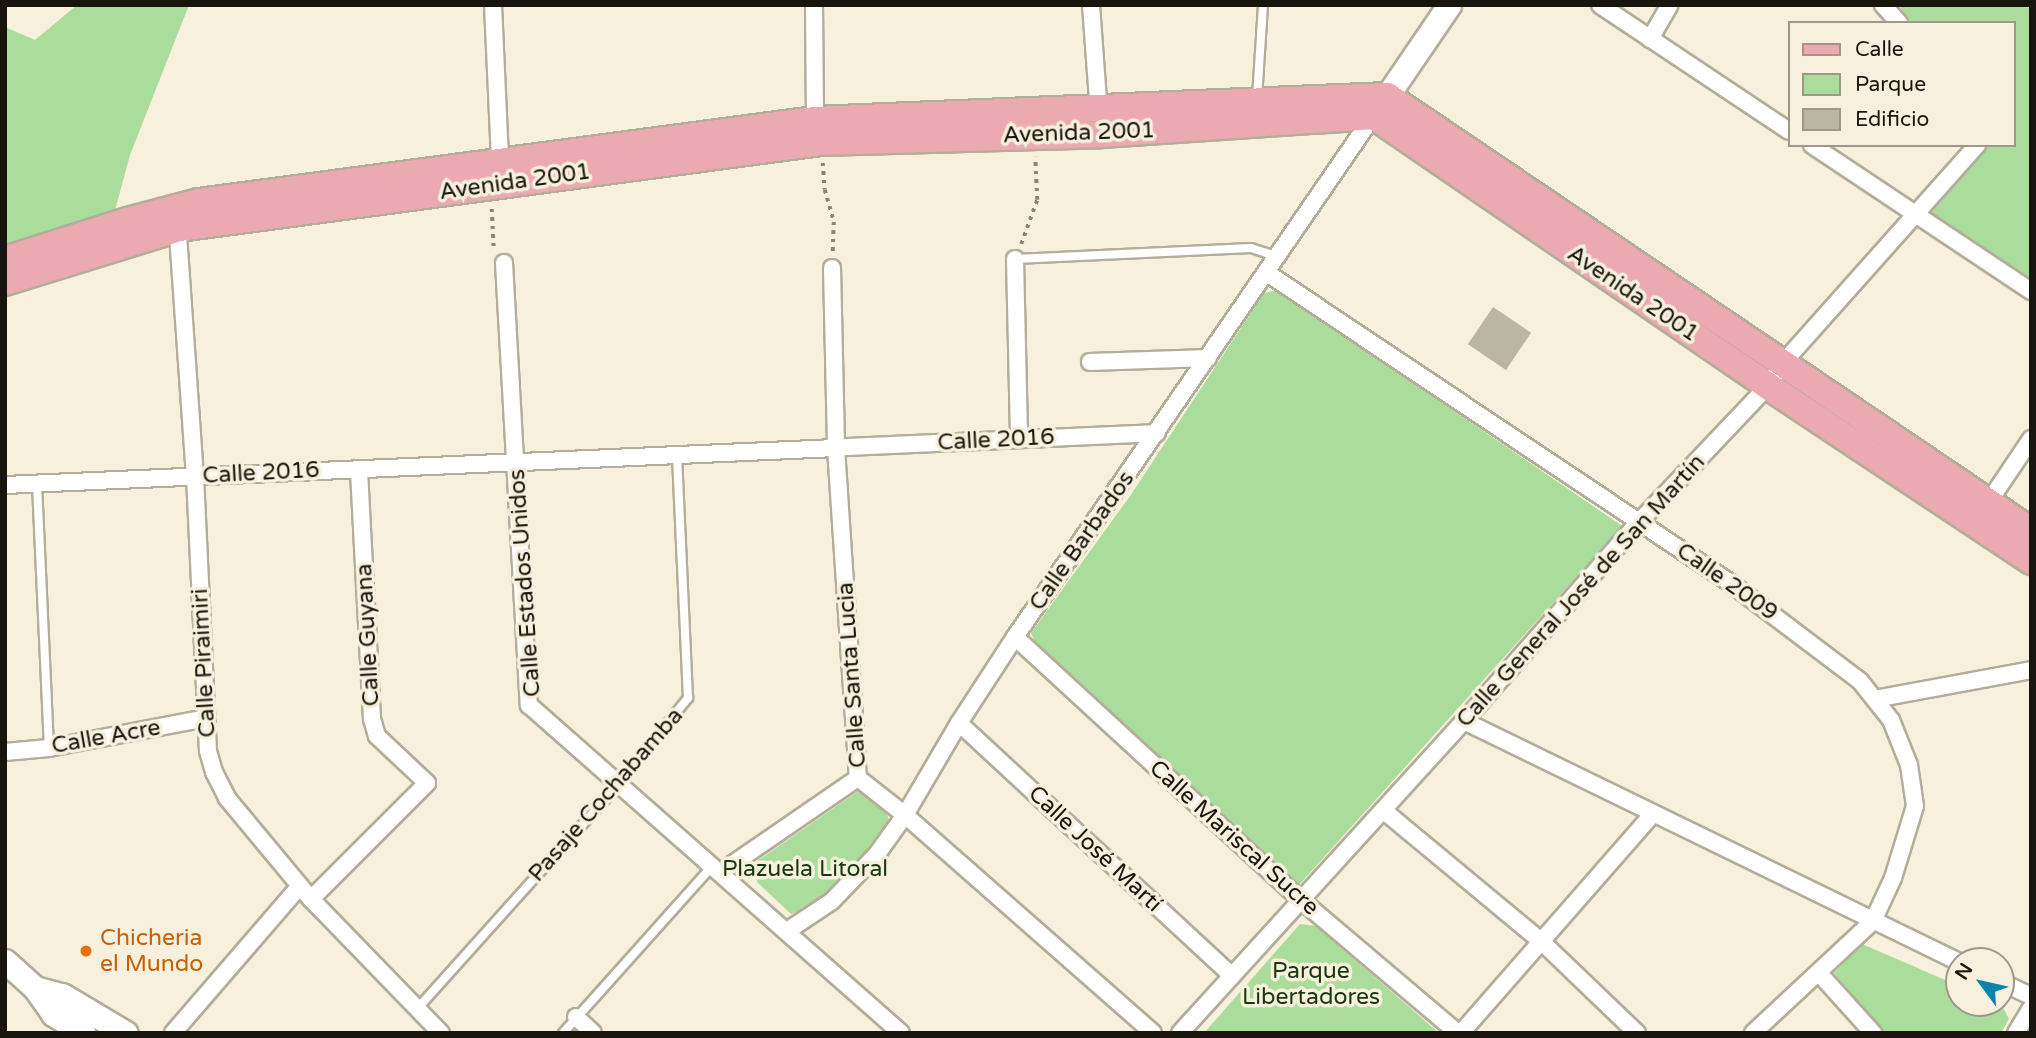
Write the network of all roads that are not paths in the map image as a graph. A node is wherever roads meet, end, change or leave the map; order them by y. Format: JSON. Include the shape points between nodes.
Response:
{"nodes":[{"id":1,"x":493,"y":5,"type":"edge"},
{"id":2,"x":814,"y":5,"type":"edge"},
{"id":3,"x":1091,"y":5,"type":"edge"},
{"id":4,"x":1263,"y":5,"type":"edge"},
{"id":5,"x":1449,"y":5,"type":"edge"},
{"id":6,"x":1600,"y":5,"type":"edge"},
{"id":7,"x":1670,"y":5,"type":"edge"},
{"id":8,"x":1884,"y":5,"type":"edge"},
{"id":9,"x":1897,"y":21,"type":"edge"},
{"id":10,"x":1650,"y":39,"type":"junction"},
{"id":11,"x":1257,"y":101,"type":"junction"},
{"id":12,"x":1380,"y":106,"type":"junction"},
{"id":13,"x":1100,"y":121,"type":"junction"},
{"id":14,"x":1787,"y":130,"type":"edge"},
{"id":15,"x":818,"y":131,"type":"junction"},
{"id":16,"x":1814,"y":147,"type":"edge"},
{"id":17,"x":1975,"y":147,"type":"edge"},
{"id":18,"x":495,"y":174,"type":"junction"},
{"id":19,"x":1915,"y":213,"type":"junction"},
{"id":20,"x":177,"y":218,"type":"junction"},
{"id":21,"x":1278,"y":257,"type":"junction"},
{"id":22,"x":1015,"y":259,"type":"joint"},
{"id":23,"x":5,"y":260,"type":"edge"},
{"id":24,"x":504,"y":263,"type":"road end"},
{"id":25,"x":832,"y":268,"type":"road end"},
{"id":26,"x":1267,"y":273,"type":"junction"},
{"id":27,"x":5,"y":282,"type":"edge"},
{"id":28,"x":2031,"y":291,"type":"edge"},
{"id":29,"x":1208,"y":358,"type":"junction"},
{"id":30,"x":1090,"y":362,"type":"dead end"},
{"id":31,"x":1775,"y":375,"type":"junction"},
{"id":32,"x":1157,"y":433,"type":"junction"},
{"id":33,"x":1019,"y":439,"type":"junction"},
{"id":34,"x":2031,"y":439,"type":"edge"},
{"id":35,"x":836,"y":448,"type":"junction"},
{"id":36,"x":677,"y":456,"type":"junction"},
{"id":37,"x":517,"y":462,"type":"junction"},
{"id":38,"x":359,"y":469,"type":"junction"},
{"id":39,"x":195,"y":476,"type":"junction"},
{"id":40,"x":37,"y":484,"type":"junction"},
{"id":41,"x":5,"y":485,"type":"edge"},
{"id":42,"x":1988,"y":503,"type":"junction"},
{"id":43,"x":1639,"y":522,"type":"junction"},
{"id":44,"x":2031,"y":531,"type":"edge"},
{"id":45,"x":2031,"y":561,"type":"edge"},
{"id":46,"x":1015,"y":637,"type":"junction"},
{"id":47,"x":2031,"y":670,"type":"edge"},
{"id":48,"x":1875,"y":699,"type":"junction"},
{"id":49,"x":207,"y":718,"type":"junction"},
{"id":50,"x":1464,"y":721,"type":"junction"},
{"id":51,"x":959,"y":723,"type":"junction"},
{"id":52,"x":49,"y":748,"type":"junction"},
{"id":53,"x":5,"y":752,"type":"edge"},
{"id":54,"x":858,"y":778,"type":"junction"},
{"id":55,"x":618,"y":785,"type":"junction"},
{"id":56,"x":1382,"y":810,"type":"junction"},
{"id":57,"x":905,"y":815,"type":"junction"},
{"id":58,"x":1653,"y":815,"type":"junction"},
{"id":59,"x":717,"y":868,"type":"junction"},
{"id":60,"x":300,"y":886,"type":"junction"},
{"id":61,"x":311,"y":900,"type":"junction"},
{"id":62,"x":1301,"y":900,"type":"junction"},
{"id":63,"x":1873,"y":921,"type":"junction"},
{"id":64,"x":787,"y":931,"type":"junction"},
{"id":65,"x":1542,"y":942,"type":"junction"},
{"id":66,"x":1945,"y":955,"type":"edge"},
{"id":67,"x":5,"y":961,"type":"edge"},
{"id":68,"x":1819,"y":973,"type":"junction"},
{"id":69,"x":1232,"y":976,"type":"junction"},
{"id":70,"x":35,"y":988,"type":"junction"},
{"id":71,"x":2015,"y":989,"type":"edge"},
{"id":72,"x":2031,"y":996,"type":"edge"},
{"id":73,"x":417,"y":1009,"type":"junction"},
{"id":74,"x":2031,"y":1009,"type":"edge"},
{"id":75,"x":576,"y":1017,"type":"junction"},
{"id":76,"x":82,"y":1032,"type":"edge"},
{"id":77,"x":126,"y":1033,"type":"edge"},
{"id":78,"x":173,"y":1033,"type":"edge"},
{"id":79,"x":441,"y":1033,"type":"edge"},
{"id":80,"x":563,"y":1033,"type":"edge"},
{"id":81,"x":593,"y":1033,"type":"edge"},
{"id":82,"x":901,"y":1033,"type":"edge"},
{"id":83,"x":1153,"y":1033,"type":"edge"},
{"id":84,"x":1180,"y":1033,"type":"edge"},
{"id":85,"x":1459,"y":1033,"type":"edge"},
{"id":86,"x":1637,"y":1033,"type":"edge"},
{"id":87,"x":1753,"y":1033,"type":"edge"},
{"id":88,"x":1873,"y":1033,"type":"edge"},
{"id":89,"x":2016,"y":1033,"type":"edge"}],
"edges":[{"from":1,"to":18,"type":"street"},
{"from":2,"to":15,"type":"street"},
{"from":3,"to":13,"type":"street"},
{"from":4,"to":11,"type":"lane"},
{"from":5,"to":12,"type":"main road"},
{"from":6,"to":10,"type":"street"},
{"from":7,"to":10,"type":"street"},
{"from":8,"to":9,"type":"street"},
{"from":10,"to":14,"type":"street"},
{"from":11,"to":12,"type":"main road","name":"Avenida 2001"},
{"from":11,"to":13,"type":"main road","name":"Avenida 2001"},
{"from":12,"to":13,"type":"main road","name":"Avenida 2001"},
{"from":12,"to":21,"type":"street","name":"Calle Barbados"},
{"from":12,"to":31,"type":"main road","name":"Avenida 2001"},
{"from":13,"to":15,"type":"main road","name":"Avenida 2001"},
{"from":13,"to":15,"type":"main road","name":"Avenida 2001","via":[[1034,135]]},
{"from":15,"to":18,"type":"main road","name":"Avenida 2001"},
{"from":16,"to":19,"type":"street"},
{"from":17,"to":19,"type":"street","name":"Calle General José de San Martín"},
{"from":18,"to":20,"type":"main road","name":"Avenida 2001","via":[[293,188]]},
{"from":19,"to":28,"type":"street"},
{"from":19,"to":31,"type":"street","name":"Calle General José de San Martín"},
{"from":20,"to":23,"type":"main road","name":"Avenida 2001"},
{"from":20,"to":27,"type":"main road","name":"Avenida 2001"},
{"from":20,"to":39,"type":"street","name":"Calle Piraimiri"},
{"from":21,"to":22,"type":"lane","via":[[1251,248]]},
{"from":21,"to":26,"type":"street","name":"Calle Barbados"},
{"from":22,"to":33,"type":"street"},
{"from":24,"to":37,"type":"street","name":"Calle Estados Unidos"},
{"from":25,"to":35,"type":"street","name":"Calle Santa Lucia"},
{"from":26,"to":29,"type":"street","name":"Calle Barbados"},
{"from":26,"to":43,"type":"street","name":"Calle 2009"},
{"from":29,"to":30,"type":"street"},
{"from":29,"to":32,"type":"street","name":"Calle Barbados"},
{"from":31,"to":42,"type":"main road","name":"Avenida 2001"},
{"from":31,"to":43,"type":"street","name":"Calle General José de San Martín"},
{"from":31,"to":45,"type":"main road","name":"Avenida 2001"},
{"from":32,"to":33,"type":"street","name":"Calle 2016"},
{"from":32,"to":46,"type":"street","name":"Calle Barbados"},
{"from":33,"to":35,"type":"street","name":"Calle 2016"},
{"from":34,"to":42,"type":"street"},
{"from":35,"to":36,"type":"street","name":"Calle 2016"},
{"from":35,"to":37,"type":"street","name":"Calle 2016"},
{"from":35,"to":54,"type":"street","name":"Calle Santa Lucia"},
{"from":36,"to":37,"type":"street","name":"Calle 2016"},
{"from":36,"to":55,"type":"lane","name":"Pasaje Cochabamba","via":[[688,698]]},
{"from":37,"to":38,"type":"street","name":"Calle 2016"},
{"from":37,"to":55,"type":"street","name":"Calle Estados Unidos","via":[[529,705]]},
{"from":38,"to":39,"type":"street","name":"Calle 2016"},
{"from":38,"to":61,"type":"street","name":"Calle Guyana","via":[[372,719],[377,736],[427,783]]},
{"from":39,"to":40,"type":"street","name":"Calle 2016"},
{"from":39,"to":49,"type":"street","name":"Calle Piraimiri"},
{"from":40,"to":41,"type":"street","name":"Calle 2016"},
{"from":40,"to":52,"type":"lane"},
{"from":42,"to":44,"type":"main road","name":"Avenida 2001"},
{"from":43,"to":48,"type":"street","name":"Calle 2009","via":[[1820,648]]},
{"from":43,"to":50,"type":"street","name":"Calle General José de San Martín"},
{"from":46,"to":51,"type":"street","name":"Calle Barbados"},
{"from":46,"to":62,"type":"street","name":"Calle Mariscal Sucre"},
{"from":47,"to":48,"type":"street"},
{"from":48,"to":63,"type":"street","name":"Calle 2009","via":[[1891,720],[1909,765],[1915,806],[1893,878]]},
{"from":49,"to":52,"type":"street","name":"Calle Acre"},
{"from":49,"to":60,"type":"street","name":"Calle Piraimiri","via":[[208,751],[227,798]]},
{"from":50,"to":56,"type":"street","name":"Calle General José de San Martín"},
{"from":50,"to":58,"type":"street"},
{"from":51,"to":57,"type":"street","name":"Calle Barbados"},
{"from":51,"to":69,"type":"street","name":"Calle José Martí"},
{"from":52,"to":53,"type":"street","name":"Calle Acre"},
{"from":54,"to":57,"type":"street","name":"Calle Santa Lucia"},
{"from":54,"to":59,"type":"street"},
{"from":55,"to":59,"type":"street","name":"Calle Estados Unidos"},
{"from":55,"to":73,"type":"lane","name":"Pasaje Cochabamba"},
{"from":56,"to":62,"type":"street","name":"Calle General José de San Martín"},
{"from":56,"to":65,"type":"street"},
{"from":57,"to":64,"type":"street","name":"Calle Barbados","via":[[877,854],[832,901]]},
{"from":57,"to":83,"type":"street","name":"Calle Santa Lucia"},
{"from":58,"to":63,"type":"street"},
{"from":58,"to":65,"type":"street"},
{"from":59,"to":64,"type":"street","name":"Calle Estados Unidos"},
{"from":59,"to":75,"type":"lane"},
{"from":60,"to":61,"type":"street","name":"Calle Piraimiri"},
{"from":60,"to":78,"type":"street"},
{"from":61,"to":73,"type":"street","name":"Calle Piraimiri"},
{"from":62,"to":69,"type":"street","name":"Calle General José de San Martín"},
{"from":62,"to":85,"type":"street","name":"Calle Mariscal Sucre"},
{"from":63,"to":66,"type":"street"},
{"from":63,"to":68,"type":"street"},
{"from":64,"to":82,"type":"street","name":"Calle Estados Unidos"},
{"from":65,"to":85,"type":"street"},
{"from":65,"to":86,"type":"street"},
{"from":67,"to":70,"type":"main road"},
{"from":68,"to":87,"type":"street"},
{"from":68,"to":88,"type":"street"},
{"from":69,"to":84,"type":"street","name":"Calle General José de San Martín"},
{"from":70,"to":76,"type":"main road","via":[[53,1014]]},
{"from":70,"to":77,"type":"main road","via":[[62,995]]},
{"from":71,"to":72,"type":"street"},
{"from":73,"to":79,"type":"street","name":"Calle Piraimiri"},
{"from":74,"to":89,"type":"street"},
{"from":75,"to":80,"type":"lane"},
{"from":75,"to":81,"type":"street"}]}
